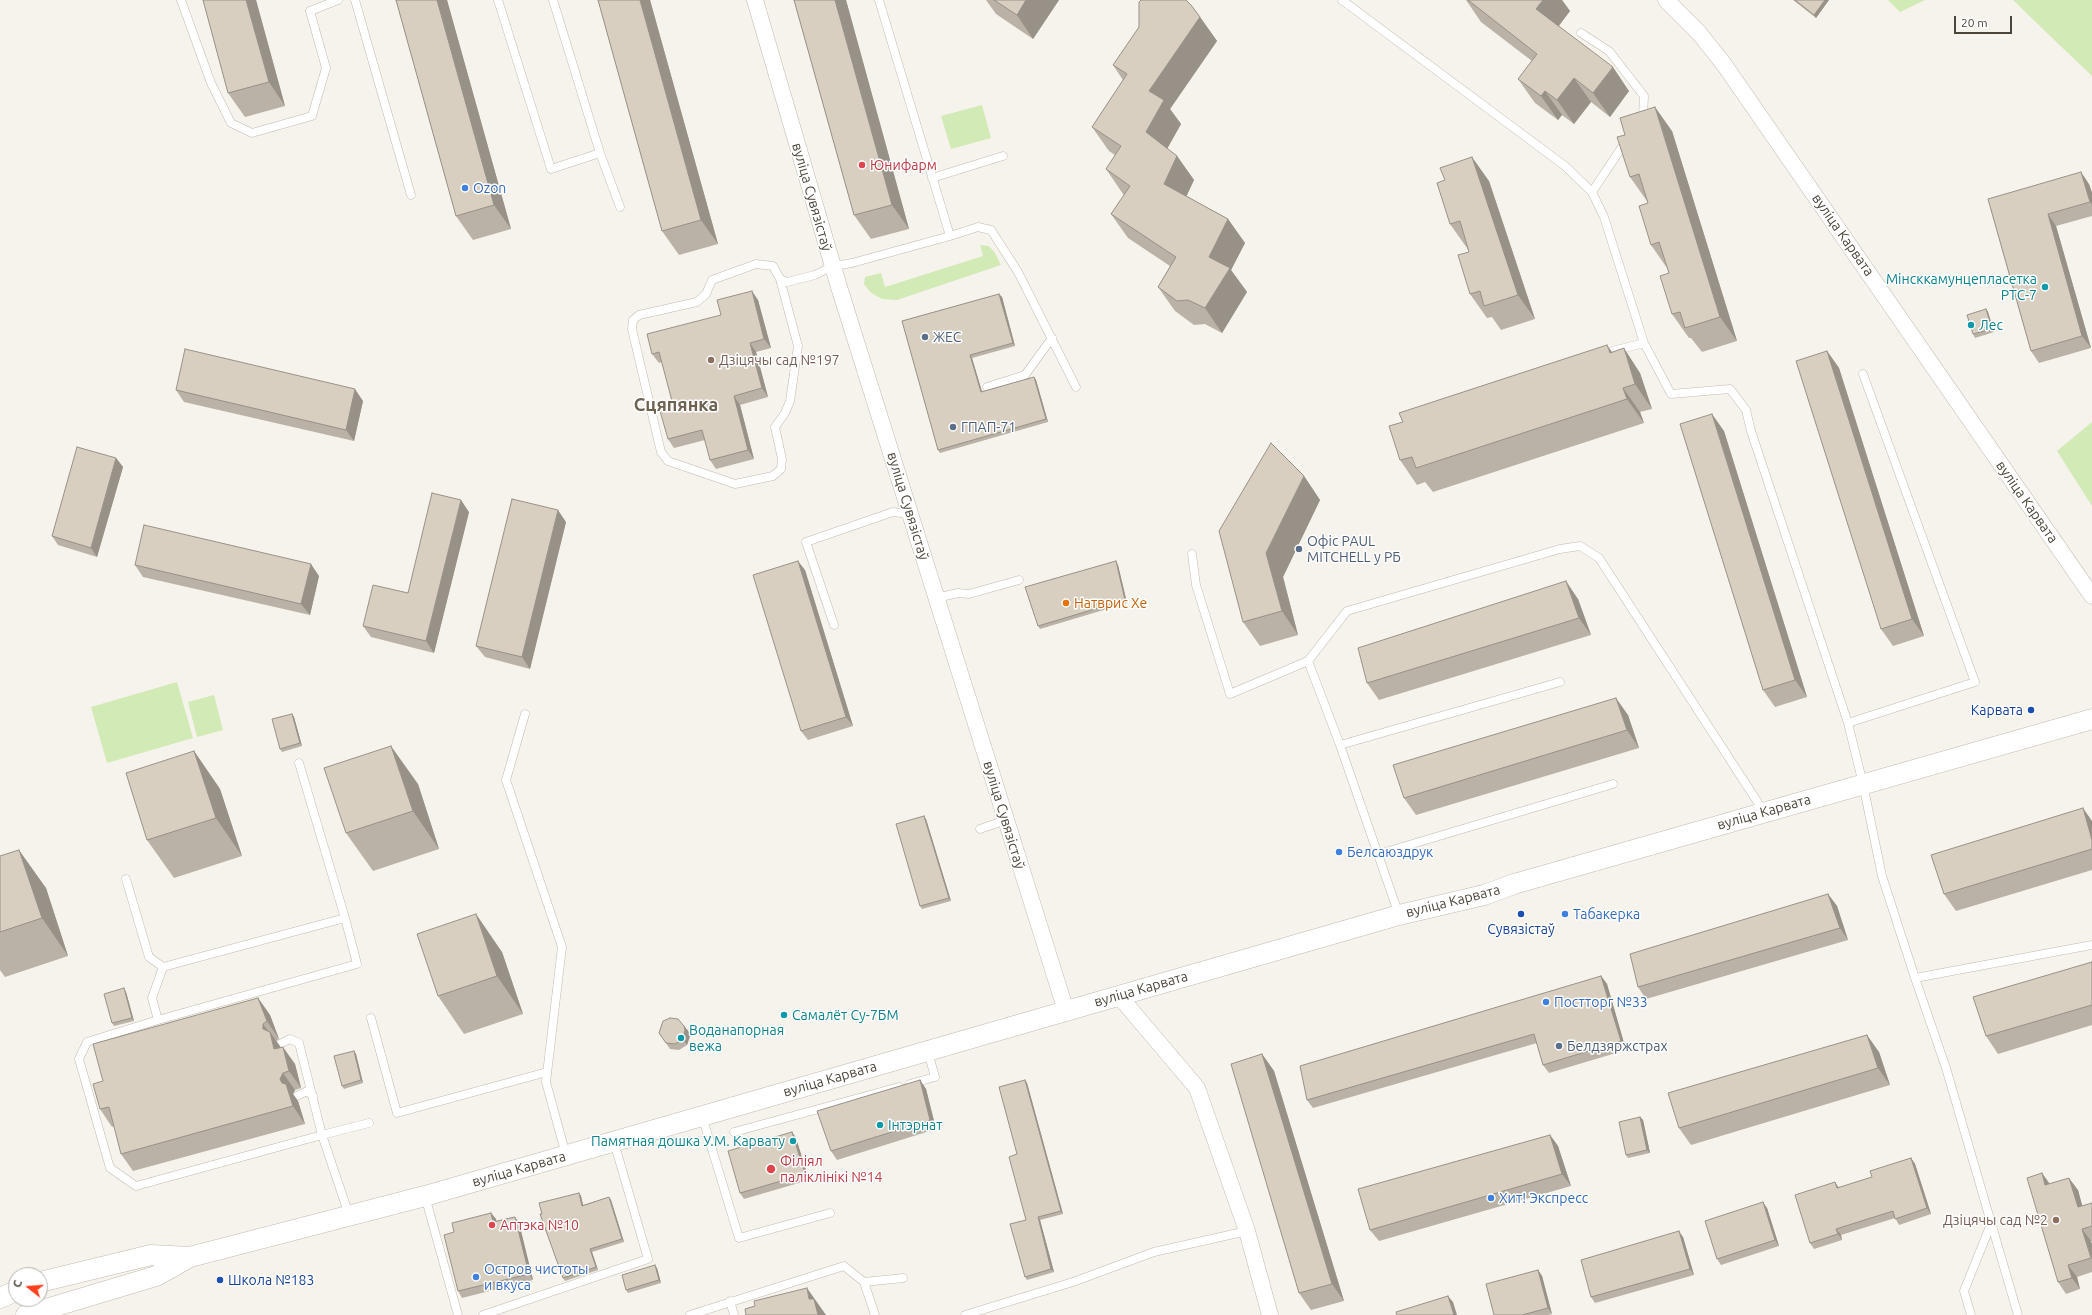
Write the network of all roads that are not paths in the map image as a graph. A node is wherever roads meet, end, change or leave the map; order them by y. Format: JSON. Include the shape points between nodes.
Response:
{"nodes":[{"id":1,"x":181,"y":0,"type":"edge"},
{"id":2,"x":338,"y":0,"type":"edge"},
{"id":3,"x":355,"y":0,"type":"edge"},
{"id":4,"x":498,"y":0,"type":"edge"},
{"id":5,"x":553,"y":0,"type":"edge"},
{"id":6,"x":755,"y":0,"type":"edge"},
{"id":7,"x":879,"y":0,"type":"edge"},
{"id":8,"x":1342,"y":0,"type":"edge"},
{"id":9,"x":1666,"y":0,"type":"edge"},
{"id":10,"x":1581,"y":33,"type":"dead end"},
{"id":11,"x":600,"y":153,"type":"junction"},
{"id":12,"x":1003,"y":156,"type":"dead end"},
{"id":13,"x":932,"y":178,"type":"junction"},
{"id":14,"x":1592,"y":192,"type":"junction"},
{"id":15,"x":411,"y":195,"type":"dead end"},
{"id":16,"x":620,"y":207,"type":"dead end"},
{"id":17,"x":950,"y":236,"type":"junction"},
{"id":18,"x":833,"y":266,"type":"junction"},
{"id":19,"x":780,"y":279,"type":"junction"},
{"id":20,"x":1052,"y":338,"type":"junction"},
{"id":21,"x":1644,"y":343,"type":"junction"},
{"id":22,"x":1591,"y":357,"type":"edge"},
{"id":23,"x":1863,"y":374,"type":"dead end"},
{"id":24,"x":987,"y":387,"type":"dead end"},
{"id":25,"x":1076,"y":387,"type":"dead end"},
{"id":26,"x":910,"y":514,"type":"junction"},
{"id":27,"x":1192,"y":554,"type":"dead end"},
{"id":28,"x":1019,"y":580,"type":"dead end"},
{"id":29,"x":2092,"y":596,"type":"edge"},
{"id":30,"x":936,"y":598,"type":"junction"},
{"id":31,"x":834,"y":625,"type":"dead end"},
{"id":32,"x":1308,"y":661,"type":"junction"},
{"id":33,"x":1560,"y":682,"type":"dead end"},
{"id":34,"x":525,"y":714,"type":"dead end"},
{"id":35,"x":2092,"y":719,"type":"edge"},
{"id":36,"x":1848,"y":723,"type":"junction"},
{"id":37,"x":1340,"y":746,"type":"junction"},
{"id":38,"x":299,"y":763,"type":"dead end"},
{"id":39,"x":1613,"y":784,"type":"dead end"},
{"id":40,"x":1863,"y":784,"type":"junction"},
{"id":41,"x":1764,"y":812,"type":"junction"},
{"id":42,"x":1006,"y":820,"type":"junction"},
{"id":43,"x":980,"y":828,"type":"dead end"},
{"id":44,"x":1379,"y":854,"type":"junction"},
{"id":45,"x":126,"y":879,"type":"dead end"},
{"id":46,"x":1399,"y":915,"type":"junction"},
{"id":47,"x":345,"y":918,"type":"junction"},
{"id":48,"x":2092,"y":945,"type":"edge"},
{"id":49,"x":163,"y":967,"type":"junction"},
{"id":50,"x":1915,"y":978,"type":"junction"},
{"id":51,"x":1119,"y":996,"type":"junction"},
{"id":52,"x":1066,"y":1011,"type":"junction"},
{"id":53,"x":370,"y":1018,"type":"dead end"},
{"id":54,"x":158,"y":1020,"type":"junction"},
{"id":55,"x":280,"y":1044,"type":"dead end"},
{"id":56,"x":928,"y":1051,"type":"junction"},
{"id":57,"x":547,"y":1072,"type":"junction"},
{"id":58,"x":297,"y":1096,"type":"dead end"},
{"id":59,"x":313,"y":1096,"type":"junction"},
{"id":60,"x":702,"y":1116,"type":"junction"},
{"id":61,"x":369,"y":1123,"type":"dead end"},
{"id":62,"x":734,"y":1132,"type":"dead end"},
{"id":63,"x":322,"y":1135,"type":"junction"},
{"id":64,"x":614,"y":1142,"type":"junction"},
{"id":65,"x":566,"y":1156,"type":"junction"},
{"id":66,"x":425,"y":1196,"type":"junction"},
{"id":67,"x":830,"y":1213,"type":"dead end"},
{"id":68,"x":349,"y":1216,"type":"junction"},
{"id":69,"x":1992,"y":1224,"type":"junction"},
{"id":70,"x":1247,"y":1231,"type":"junction"},
{"id":71,"x":190,"y":1257,"type":"junction"},
{"id":72,"x":903,"y":1278,"type":"dead end"},
{"id":73,"x":48,"y":1280,"type":"edge"},
{"id":74,"x":864,"y":1282,"type":"junction"},
{"id":75,"x":730,"y":1301,"type":"junction"},
{"id":76,"x":26,"y":1315,"type":"edge"},
{"id":77,"x":458,"y":1315,"type":"edge"},
{"id":78,"x":483,"y":1315,"type":"edge"},
{"id":79,"x":690,"y":1315,"type":"edge"},
{"id":80,"x":734,"y":1315,"type":"edge"},
{"id":81,"x":875,"y":1315,"type":"edge"},
{"id":82,"x":964,"y":1315,"type":"edge"},
{"id":83,"x":1270,"y":1315,"type":"edge"},
{"id":84,"x":1971,"y":1315,"type":"edge"},
{"id":85,"x":2018,"y":1315,"type":"edge"}],
"edges":[{"from":1,"to":2,"type":"lane","via":[[211,83],[231,123],[252,133],[312,116],[326,68],[310,11]]},
{"from":3,"to":15,"type":"lane"},
{"from":4,"to":11,"type":"lane","via":[[551,169]]},
{"from":5,"to":11,"type":"lane"},
{"from":6,"to":18,"type":"street","name":"вуліца Сувязістаў"},
{"from":7,"to":13,"type":"lane"},
{"from":8,"to":14,"type":"lane","via":[[1565,166]]},
{"from":9,"to":29,"type":"street","name":"вуліца Карвата","via":[[1699,33],[1723,63]]},
{"from":10,"to":14,"type":"lane","via":[[1609,51],[1644,96],[1643,116]]},
{"from":11,"to":16,"type":"lane"},
{"from":12,"to":13,"type":"lane"},
{"from":13,"to":17,"type":"lane"},
{"from":14,"to":21,"type":"lane","via":[[1604,217]]},
{"from":17,"to":18,"type":"lane"},
{"from":17,"to":20,"type":"lane","via":[[978,227],[991,230],[1008,254]]},
{"from":18,"to":19,"type":"lane","via":[[787,282]]},
{"from":18,"to":26,"type":"street","name":"вуліца Сувязістаў"},
{"from":19,"to":19,"type":"lane","via":[[798,346],[790,401],[775,427],[782,458],[781,469],[773,476],[735,484],[668,461],[661,452],[632,329],[633,320],[639,315],[697,302],[706,294],[712,280],[756,264],[773,266]]},
{"from":20,"to":24,"type":"lane","via":[[1025,375]]},
{"from":20,"to":25,"type":"lane"},
{"from":21,"to":22,"type":"lane"},
{"from":21,"to":36,"type":"lane","via":[[1671,394],[1730,389],[1746,410]]},
{"from":23,"to":36,"type":"lane","via":[[1975,682]]},
{"from":26,"to":30,"type":"street","name":"вуліца Сувязістаў"},
{"from":26,"to":31,"type":"lane","via":[[893,512],[806,542]]},
{"from":27,"to":32,"type":"lane","via":[[1196,585],[1230,694]]},
{"from":28,"to":30,"type":"lane","via":[[970,594],[958,593]]},
{"from":30,"to":42,"type":"street","name":"вуліца Сувязістаў"},
{"from":32,"to":37,"type":"lane"},
{"from":32,"to":41,"type":"lane","via":[[1347,611],[1560,549],[1580,546],[1599,558]]},
{"from":33,"to":37,"type":"lane"},
{"from":34,"to":57,"type":"lane","via":[[506,780],[562,947]]},
{"from":35,"to":40,"type":"street","name":"вуліца Карвата"},
{"from":36,"to":40,"type":"lane"},
{"from":37,"to":44,"type":"lane"},
{"from":38,"to":47,"type":"lane"},
{"from":39,"to":44,"type":"lane"},
{"from":40,"to":41,"type":"street","name":"вуліца Карвата"},
{"from":40,"to":50,"type":"lane","via":[[1882,876]]},
{"from":41,"to":46,"type":"street","name":"вуліца Карвата","via":[[1484,895]]},
{"from":42,"to":43,"type":"lane"},
{"from":42,"to":52,"type":"street","name":"вуліца Сувязістаў"},
{"from":44,"to":46,"type":"lane"},
{"from":45,"to":49,"type":"lane","via":[[149,957]]},
{"from":46,"to":51,"type":"street","name":"вуліца Карвата"},
{"from":47,"to":49,"type":"lane"},
{"from":47,"to":54,"type":"lane","via":[[357,964]]},
{"from":48,"to":50,"type":"lane"},
{"from":49,"to":54,"type":"lane","via":[[152,998]]},
{"from":50,"to":69,"type":"lane","via":[[1946,1068]]},
{"from":51,"to":52,"type":"street","name":"вуліца Карвата"},
{"from":51,"to":70,"type":"street","via":[[1197,1088]]},
{"from":52,"to":56,"type":"street","name":"вуліца Карвата"},
{"from":53,"to":57,"type":"lane","via":[[397,1113]]},
{"from":54,"to":63,"type":"lane","via":[[87,1042],[79,1059],[110,1168],[115,1173],[136,1186]]},
{"from":55,"to":59,"type":"lane","via":[[290,1039],[299,1043]]},
{"from":56,"to":60,"type":"street","name":"вуліца Карвата"},
{"from":56,"to":62,"type":"lane","via":[[935,1077]]},
{"from":57,"to":65,"type":"lane","via":[[546,1082]]},
{"from":58,"to":59,"type":"lane","via":[[306,1092]]},
{"from":59,"to":63,"type":"lane"},
{"from":60,"to":64,"type":"street","name":"вуліца Карвата"},
{"from":60,"to":67,"type":"lane","via":[[739,1238]]},
{"from":61,"to":63,"type":"lane"},
{"from":63,"to":68,"type":"lane"},
{"from":64,"to":65,"type":"street","name":"вуліца Карвата"},
{"from":64,"to":78,"type":"lane","via":[[648,1259]]},
{"from":65,"to":66,"type":"street","name":"вуліца Карвата"},
{"from":66,"to":68,"type":"street","name":"вуліца Карвата"},
{"from":66,"to":77,"type":"lane"},
{"from":68,"to":71,"type":"street","name":"вуліца Карвата"},
{"from":69,"to":84,"type":"lane","via":[[1964,1292]]},
{"from":69,"to":85,"type":"lane"},
{"from":70,"to":82,"type":"lane","via":[[1154,1252],[1073,1282]]},
{"from":70,"to":83,"type":"street"},
{"from":71,"to":73,"type":"street","name":"вуліца Карвата","via":[[151,1255]]},
{"from":71,"to":76,"type":"street","name":"вуліца Карвата","via":[[156,1276]]},
{"from":72,"to":74,"type":"lane"},
{"from":74,"to":75,"type":"lane","via":[[844,1266]]},
{"from":74,"to":81,"type":"lane"},
{"from":75,"to":79,"type":"lane"},
{"from":75,"to":80,"type":"lane"}]}
